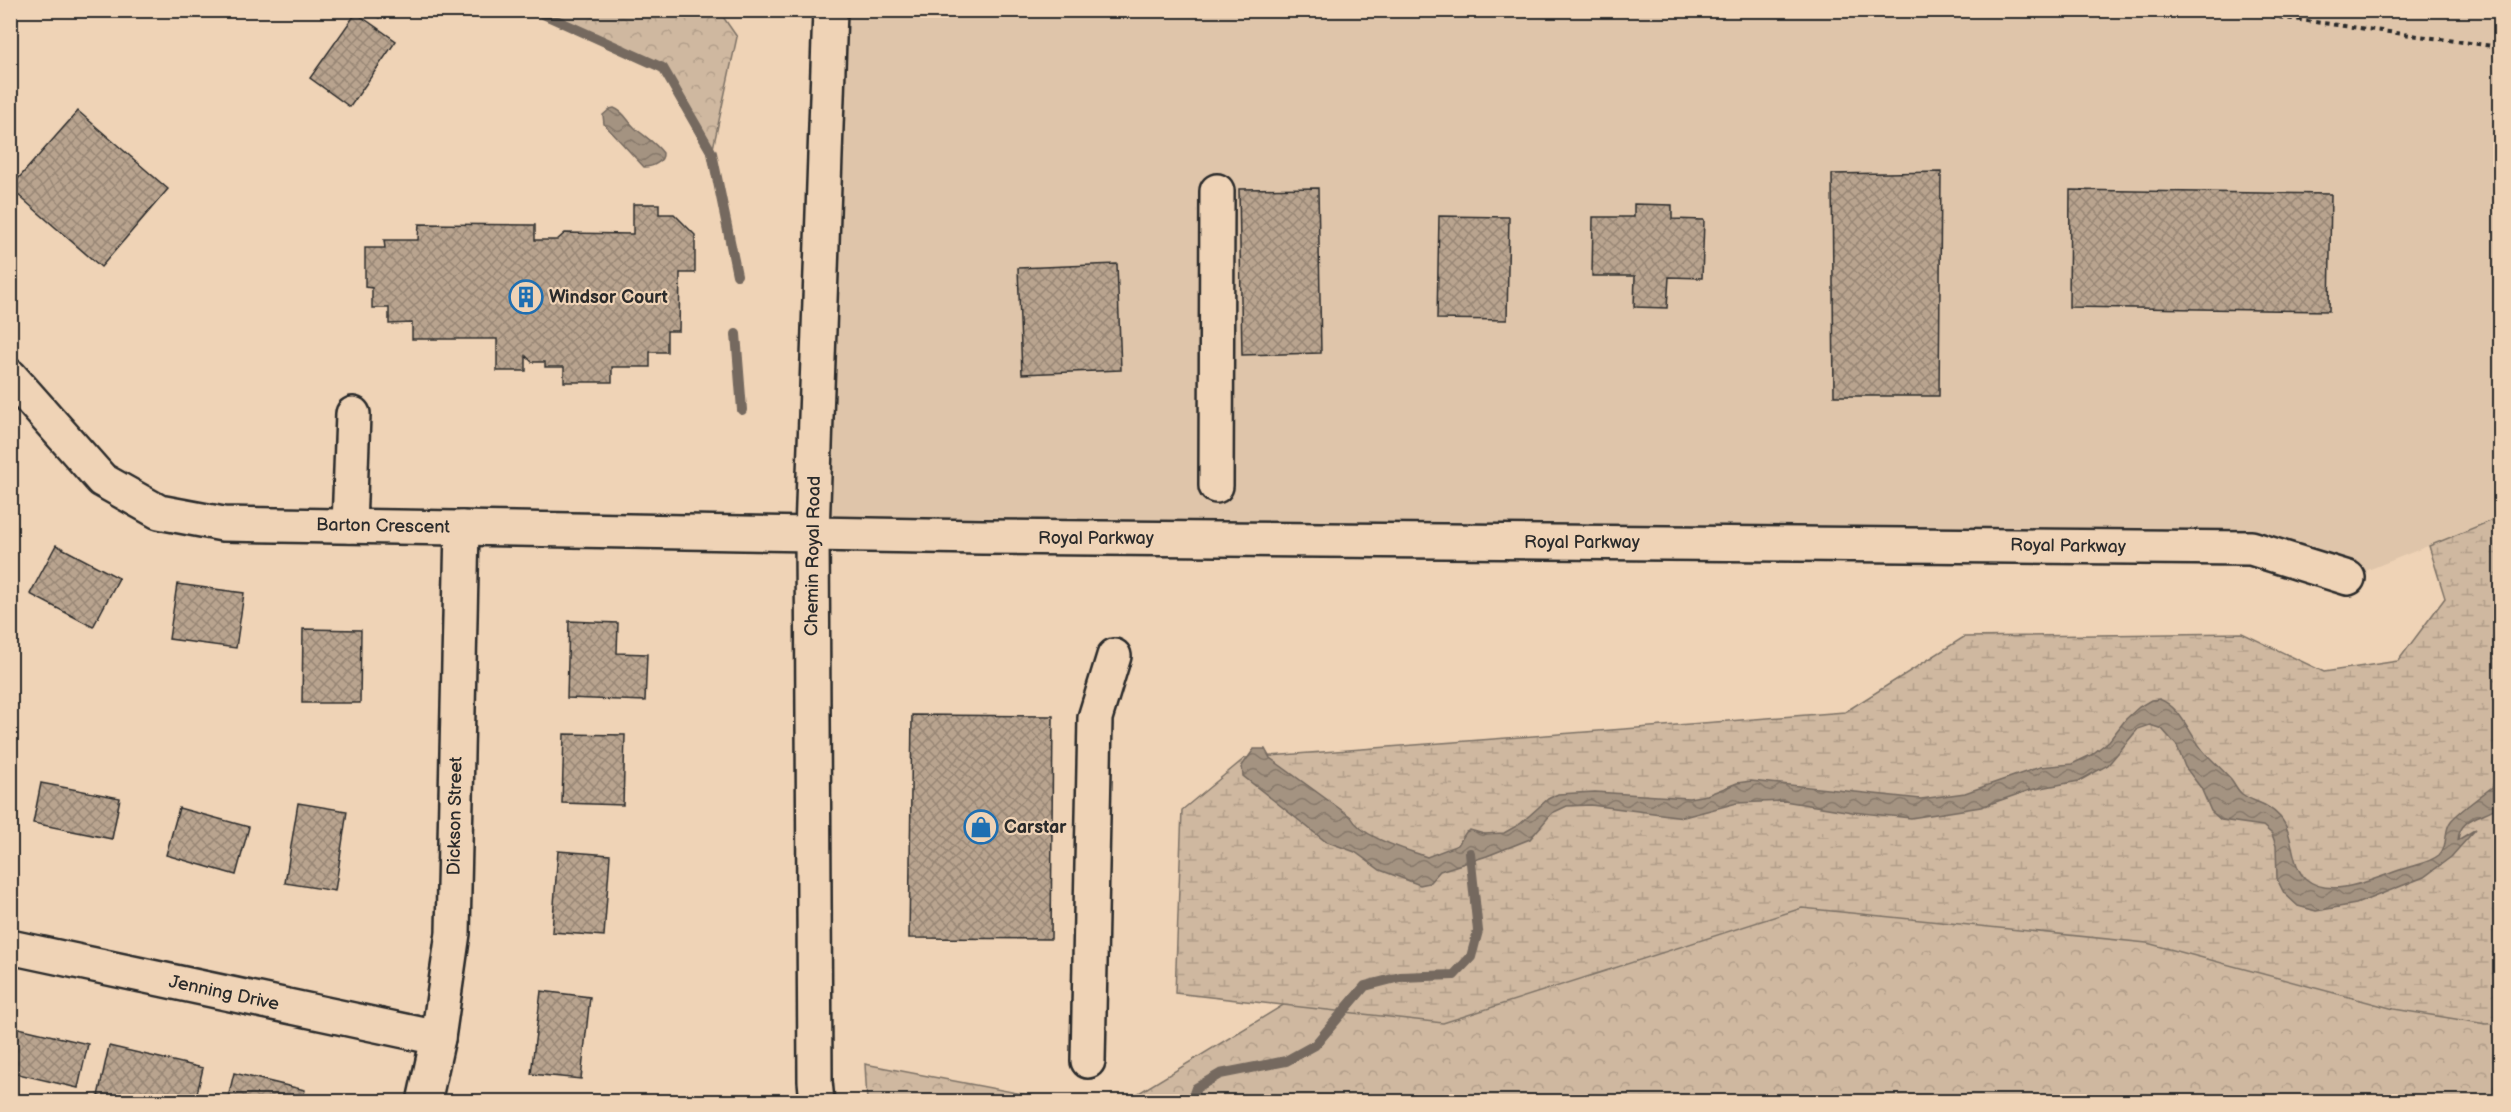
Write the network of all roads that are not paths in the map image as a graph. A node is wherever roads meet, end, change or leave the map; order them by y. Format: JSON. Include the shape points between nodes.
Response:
{"nodes":[{"id":1,"x":830,"y":10,"type":"edge"},
{"id":2,"x":1217,"y":191,"type":"dead end"},
{"id":3,"x":10,"y":376,"type":"edge"},
{"id":4,"x":352,"y":414,"type":"dead end"},
{"id":5,"x":1216,"y":486,"type":"dead end"},
{"id":6,"x":349,"y":526,"type":"junction"},
{"id":7,"x":462,"y":528,"type":"junction"},
{"id":8,"x":812,"y":533,"type":"junction"},
{"id":9,"x":2348,"y":578,"type":"dead end"},
{"id":10,"x":1114,"y":656,"type":"dead end"},
{"id":11,"x":10,"y":947,"type":"edge"},
{"id":12,"x":438,"y":1038,"type":"junction"},
{"id":13,"x":1088,"y":1061,"type":"dead end"},
{"id":14,"x":424,"y":1101,"type":"edge"},
{"id":15,"x":817,"y":1101,"type":"edge"}],
"edges":[{"from":1,"to":8,"type":"street","name":"Chemin Royal Road"},
{"from":2,"to":5,"type":"street"},
{"from":3,"to":6,"type":"street","name":"Barton Crescent","via":[[102,480],[159,512],[223,524]]},
{"from":4,"to":6,"type":"street"},
{"from":6,"to":7,"type":"street","name":"Barton Crescent"},
{"from":7,"to":8,"type":"street","name":"Barton Crescent"},
{"from":7,"to":12,"type":"street","name":"Dickson Street","via":[[453,933]]},
{"from":8,"to":9,"type":"street","name":"Royal Parkway","via":[[2251,548]]},
{"from":8,"to":15,"type":"street","name":"Chemin Royal Road"},
{"from":10,"to":13,"type":"street","via":[[1095,718]]},
{"from":11,"to":12,"type":"street","name":"Jenning Drive"},
{"from":12,"to":14,"type":"street","name":"Dickson Street"}]}
